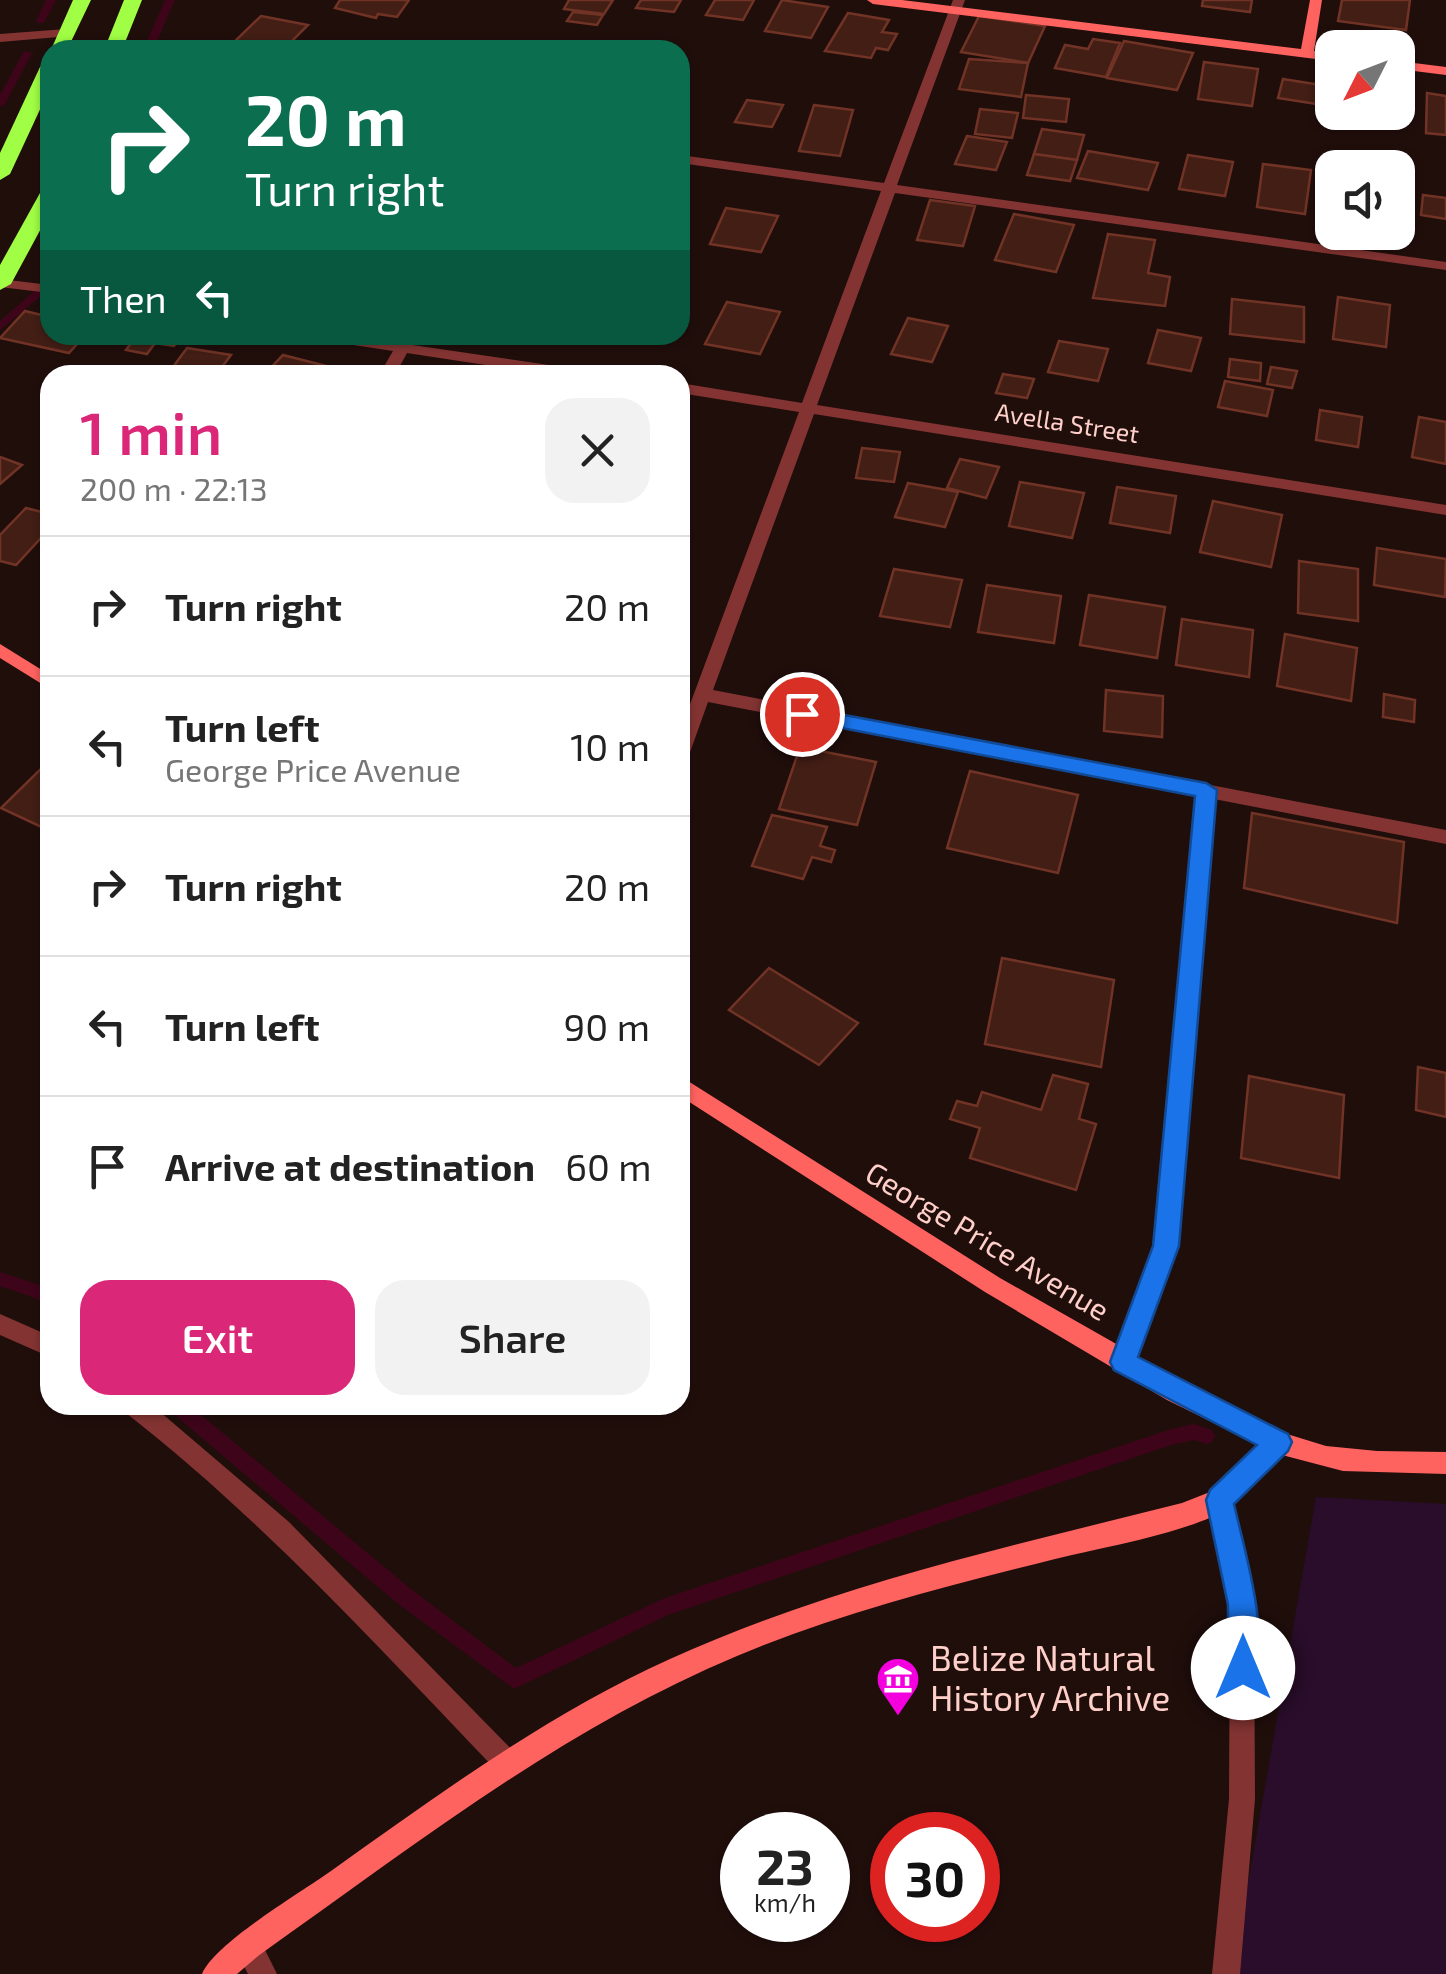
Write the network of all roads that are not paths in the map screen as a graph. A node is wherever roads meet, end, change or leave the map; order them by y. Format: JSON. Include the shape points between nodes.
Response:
{"nodes":[{"id":1,"x":82,"y":0,"type":"edge"},
{"id":2,"x":133,"y":0,"type":"edge"},
{"id":3,"x":872,"y":0,"type":"edge"},
{"id":4,"x":1316,"y":0,"type":"edge"},
{"id":5,"x":958,"y":5,"type":"edge"},
{"id":6,"x":0,"y":38,"type":"edge"},
{"id":7,"x":41,"y":40,"type":"edge"},
{"id":8,"x":62,"y":40,"type":"edge"},
{"id":9,"x":117,"y":40,"type":"edge"},
{"id":10,"x":1307,"y":54,"type":"junction"},
{"id":11,"x":1315,"y":55,"type":"edge"},
{"id":12,"x":1415,"y":67,"type":"edge"},
{"id":13,"x":1446,"y":71,"type":"edge"},
{"id":14,"x":40,"y":88,"type":"edge"},
{"id":15,"x":690,"y":160,"type":"edge"},
{"id":16,"x":0,"y":174,"type":"edge"},
{"id":17,"x":892,"y":188,"type":"junction"},
{"id":18,"x":40,"y":212,"type":"edge"},
{"id":19,"x":1446,"y":266,"type":"edge"},
{"id":20,"x":1,"y":284,"type":"edge"},
{"id":21,"x":40,"y":288,"type":"edge"},
{"id":22,"x":373,"y":345,"type":"edge"},
{"id":23,"x":402,"y":350,"type":"junction"},
{"id":24,"x":392,"y":365,"type":"edge"},
{"id":25,"x":511,"y":365,"type":"edge"},
{"id":26,"x":690,"y":389,"type":"edge"},
{"id":27,"x":808,"y":406,"type":"junction"},
{"id":28,"x":1446,"y":510,"type":"edge"},
{"id":29,"x":0,"y":650,"type":"edge"},
{"id":30,"x":40,"y":676,"type":"edge"},
{"id":31,"x":704,"y":695,"type":"junction"},
{"id":32,"x":690,"y":730,"type":"edge"},
{"id":33,"x":1206,"y":790,"type":"junction"},
{"id":34,"x":1446,"y":837,"type":"edge"},
{"id":35,"x":690,"y":1091,"type":"edge"},
{"id":36,"x":0,"y":1324,"type":"edge"},
{"id":37,"x":40,"y":1342,"type":"edge"},
{"id":38,"x":1123,"y":1362,"type":"junction"},
{"id":39,"x":146,"y":1415,"type":"edge"},
{"id":40,"x":1279,"y":1442,"type":"junction"},
{"id":41,"x":1446,"y":1464,"type":"edge"},
{"id":42,"x":1220,"y":1500,"type":"junction"},
{"id":43,"x":508,"y":1764,"type":"junction"},
{"id":44,"x":248,"y":1946,"type":"junction"},
{"id":45,"x":216,"y":1974,"type":"edge"},
{"id":46,"x":263,"y":1974,"type":"edge"},
{"id":47,"x":1226,"y":1974,"type":"edge"}],
"edges":[{"from":1,"to":8,"type":"highway"},
{"from":2,"to":9,"type":"highway"},
{"from":3,"to":5,"type":"street"},
{"from":4,"to":10,"type":"street"},
{"from":5,"to":10,"type":"street"},
{"from":5,"to":17,"type":"street"},
{"from":6,"to":7,"type":"street"},
{"from":10,"to":11,"type":"street"},
{"from":12,"to":13,"type":"street"},
{"from":14,"to":16,"type":"highway"},
{"from":15,"to":17,"type":"street"},
{"from":17,"to":19,"type":"street"},
{"from":17,"to":27,"type":"street"},
{"from":18,"to":20,"type":"highway"},
{"from":20,"to":21,"type":"street"},
{"from":22,"to":23,"type":"street"},
{"from":23,"to":24,"type":"street"},
{"from":23,"to":25,"type":"street"},
{"from":26,"to":27,"type":"street","name":"Avella Street"},
{"from":27,"to":28,"type":"street","name":"Avella Street"},
{"from":27,"to":31,"type":"street"},
{"from":29,"to":30,"type":"street"},
{"from":31,"to":32,"type":"street"},
{"from":31,"to":33,"type":"street"},
{"from":33,"to":34,"type":"street"},
{"from":33,"to":38,"type":"street","via":[[1166,1246]]},
{"from":35,"to":38,"type":"street","name":"George Price Avenue"},
{"from":36,"to":37,"type":"street"},
{"from":38,"to":40,"type":"street","name":"George Price Avenue"},
{"from":39,"to":43,"type":"street","via":[[298,1551]]},
{"from":40,"to":41,"type":"street","name":"George Price Avenue","via":[[1355,1460]]},
{"from":40,"to":42,"type":"street"},
{"from":42,"to":43,"type":"street","via":[[877,1593],[776,1628],[660,1677]]},
{"from":42,"to":47,"type":"street","via":[[1242,1605],[1242,1799]]},
{"from":43,"to":44,"type":"street"},
{"from":44,"to":45,"type":"street"},
{"from":44,"to":46,"type":"street"}]}
